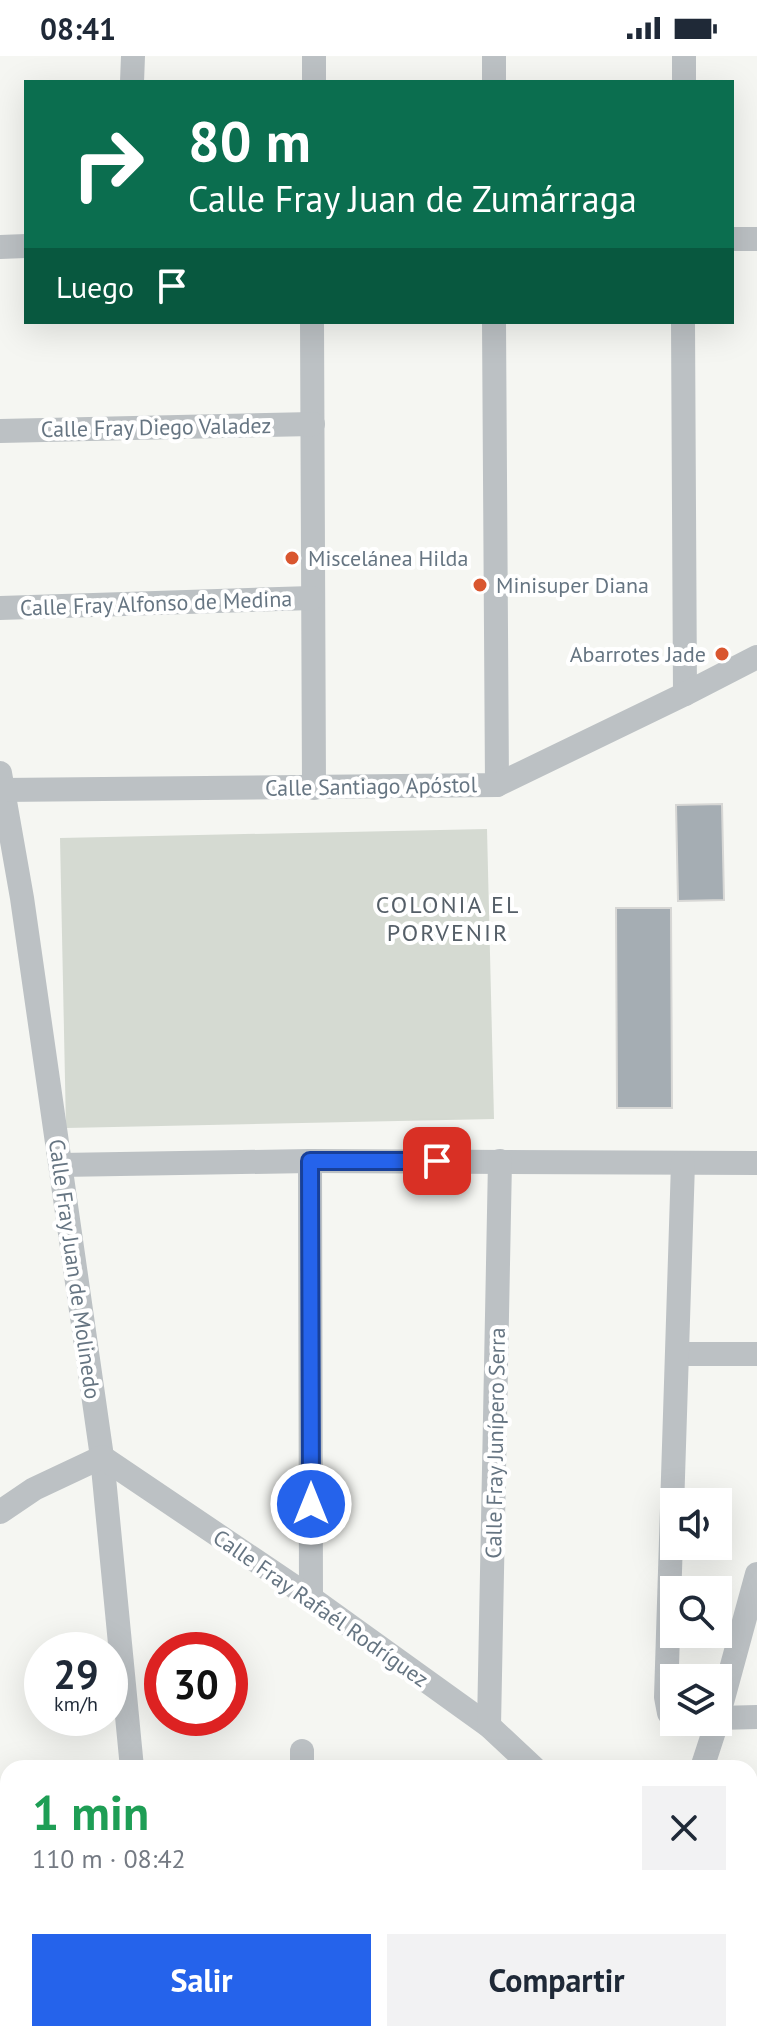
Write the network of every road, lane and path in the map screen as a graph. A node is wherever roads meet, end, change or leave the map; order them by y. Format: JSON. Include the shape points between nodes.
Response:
{"nodes":[{"id":1,"x":133,"y":56,"type":"edge"},
{"id":2,"x":314,"y":56,"type":"edge"},
{"id":3,"x":494,"y":56,"type":"edge"},
{"id":4,"x":684,"y":56,"type":"edge"},
{"id":5,"x":132,"y":80,"type":"edge"},
{"id":6,"x":314,"y":80,"type":"edge"},
{"id":7,"x":494,"y":80,"type":"edge"},
{"id":8,"x":684,"y":80,"type":"edge"},
{"id":9,"x":734,"y":239,"type":"edge"},
{"id":10,"x":757,"y":239,"type":"edge"},
{"id":11,"x":24,"y":246,"type":"edge"},
{"id":12,"x":0,"y":247,"type":"edge"},
{"id":13,"x":312,"y":324,"type":"edge"},
{"id":14,"x":494,"y":324,"type":"edge"},
{"id":15,"x":683,"y":324,"type":"edge"},
{"id":16,"x":313,"y":424,"type":"junction"},
{"id":17,"x":0,"y":431,"type":"edge"},
{"id":18,"x":312,"y":598,"type":"junction"},
{"id":19,"x":0,"y":608,"type":"edge"},
{"id":20,"x":757,"y":657,"type":"edge"},
{"id":21,"x":685,"y":694,"type":"junction"},
{"id":22,"x":1,"y":781,"type":"edge"},
{"id":23,"x":497,"y":785,"type":"junction"},
{"id":24,"x":314,"y":788,"type":"junction"},
{"id":25,"x":310,"y":1161,"type":"junction"},
{"id":26,"x":500,"y":1161,"type":"junction"},
{"id":27,"x":683,"y":1163,"type":"junction"},
{"id":28,"x":757,"y":1163,"type":"edge"},
{"id":29,"x":60,"y":1165,"type":"junction"},
{"id":30,"x":678,"y":1354,"type":"junction"},
{"id":31,"x":757,"y":1354,"type":"edge"},
{"id":32,"x":102,"y":1457,"type":"junction"},
{"id":33,"x":0,"y":1512,"type":"edge"},
{"id":34,"x":757,"y":1574,"type":"edge"},
{"id":35,"x":311,"y":1598,"type":"junction"},
{"id":36,"x":667,"y":1664,"type":"edge"},
{"id":37,"x":732,"y":1667,"type":"edge"},
{"id":38,"x":757,"y":1717,"type":"edge"},
{"id":39,"x":732,"y":1718,"type":"edge"},
{"id":40,"x":489,"y":1726,"type":"junction"},
{"id":41,"x":712,"y":1736,"type":"edge"},
{"id":42,"x":131,"y":1760,"type":"edge"},
{"id":43,"x":525,"y":1760,"type":"edge"},
{"id":44,"x":705,"y":1760,"type":"edge"}],
"edges":[{"from":1,"to":5,"type":"street"},
{"from":2,"to":6,"type":"street"},
{"from":3,"to":7,"type":"street"},
{"from":4,"to":8,"type":"street"},
{"from":9,"to":10,"type":"street"},
{"from":11,"to":12,"type":"street"},
{"from":13,"to":16,"type":"street"},
{"from":14,"to":23,"type":"street"},
{"from":15,"to":21,"type":"street"},
{"from":16,"to":17,"type":"street","name":"Calle Fray Diego Valadez"},
{"from":16,"to":18,"type":"street"},
{"from":18,"to":19,"type":"street","name":"Calle Fray Alfonso de Medina"},
{"from":18,"to":24,"type":"street"},
{"from":20,"to":21,"type":"street","name":"Calle Santiago Apóstol"},
{"from":21,"to":23,"type":"street","name":"Calle Santiago Apóstol"},
{"from":22,"to":24,"type":"street","name":"Calle Santiago Apóstol"},
{"from":22,"to":29,"type":"street","name":"Calle Fray Juan de Molinedo"},
{"from":23,"to":24,"type":"street","name":"Calle Santiago Apóstol"},
{"from":25,"to":26,"type":"street"},
{"from":25,"to":29,"type":"street"},
{"from":25,"to":35,"type":"street"},
{"from":26,"to":27,"type":"street"},
{"from":26,"to":40,"type":"street","name":"Calle Fray Junípero Serra"},
{"from":27,"to":28,"type":"street"},
{"from":27,"to":30,"type":"street"},
{"from":29,"to":32,"type":"street","name":"Calle Fray Juan de Molinedo"},
{"from":30,"to":31,"type":"street"},
{"from":30,"to":36,"type":"street"},
{"from":32,"to":33,"type":"street","via":[[34,1489]]},
{"from":32,"to":35,"type":"street","name":"Calle Fray Rafaél Rodríguez"},
{"from":32,"to":42,"type":"street","name":"Calle Fray Juan de Molinedo"},
{"from":34,"to":37,"type":"street"},
{"from":35,"to":40,"type":"street","name":"Calle Fray Rafaél Rodríguez"},
{"from":38,"to":39,"type":"street"},
{"from":40,"to":43,"type":"street","name":"Calle Fray Rafaél Rodríguez"},
{"from":41,"to":44,"type":"street"}]}
